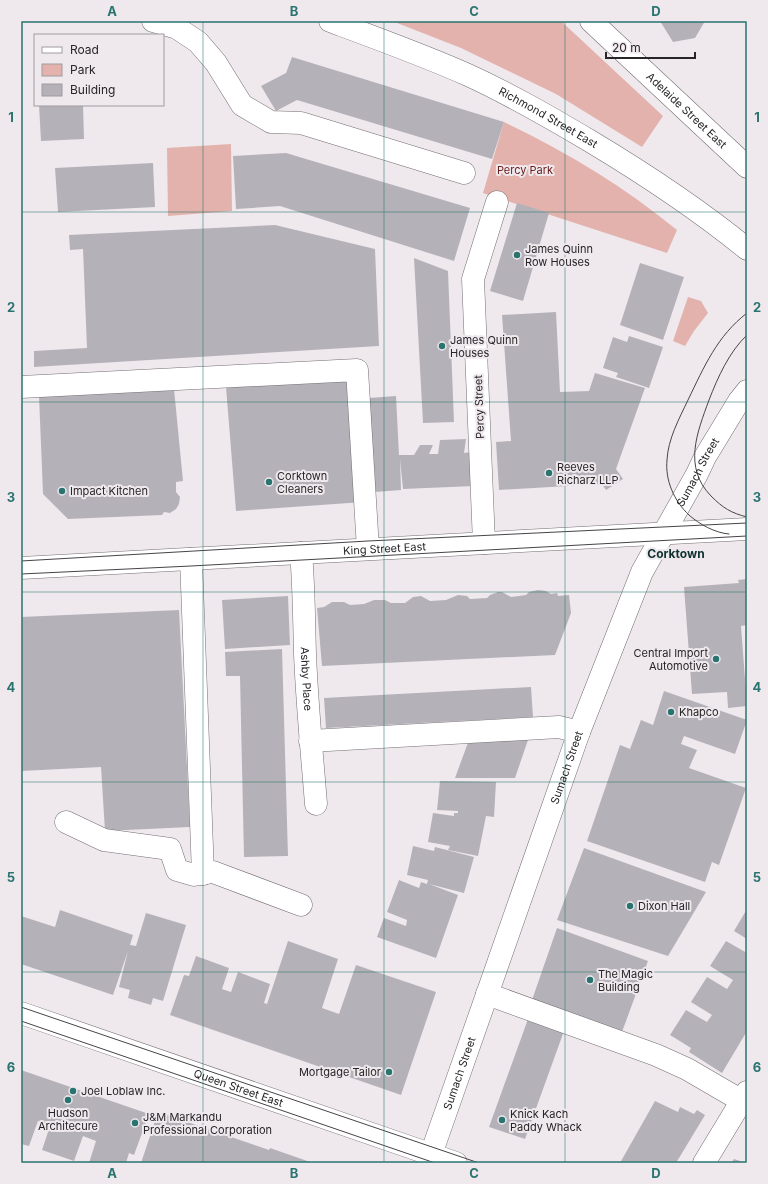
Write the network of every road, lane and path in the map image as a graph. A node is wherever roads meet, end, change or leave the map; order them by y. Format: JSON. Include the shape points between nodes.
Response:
{"nodes":[{"id":1,"x":153,"y":21,"type":"edge"},
{"id":2,"x":330,"y":21,"type":"edge"},
{"id":3,"x":591,"y":21,"type":"edge"},
{"id":4,"x":747,"y":167,"type":"edge"},
{"id":5,"x":464,"y":173,"type":"dead end"},
{"id":6,"x":497,"y":202,"type":"dead end"},
{"id":7,"x":747,"y":249,"type":"edge"},
{"id":8,"x":21,"y":387,"type":"edge"},
{"id":9,"x":747,"y":391,"type":"edge"},
{"id":10,"x":747,"y":529,"type":"edge"},
{"id":11,"x":663,"y":533,"type":"junction"},
{"id":12,"x":484,"y":543,"type":"junction"},
{"id":13,"x":368,"y":549,"type":"junction"},
{"id":14,"x":301,"y":553,"type":"junction"},
{"id":15,"x":191,"y":559,"type":"junction"},
{"id":16,"x":21,"y":568,"type":"edge"},
{"id":17,"x":579,"y":732,"type":"junction"},
{"id":18,"x":310,"y":741,"type":"junction"},
{"id":19,"x":316,"y":804,"type":"dead end"},
{"id":20,"x":66,"y":822,"type":"dead end"},
{"id":21,"x":203,"y":874,"type":"junction"},
{"id":22,"x":301,"y":905,"type":"dead end"},
{"id":23,"x":487,"y":994,"type":"junction"},
{"id":24,"x":21,"y":1013,"type":"edge"},
{"id":25,"x":744,"y":1096,"type":"edge"},
{"id":26,"x":429,"y":1159,"type":"edge"},
{"id":27,"x":456,"y":1163,"type":"edge"},
{"id":28,"x":704,"y":1163,"type":"edge"}],
"edges":[{"from":1,"to":5,"type":"main road","via":[[177,28],[198,42],[216,63],[242,105],[271,122],[300,123]]},
{"from":2,"to":7,"type":"main road","name":"Richmond Street East","via":[[438,62],[552,118],[675,195]]},
{"from":3,"to":4,"type":"main road","name":"Adelaide Street East"},
{"from":6,"to":12,"type":"main road","name":"Percy Street","via":[[474,279]]},
{"from":8,"to":13,"type":"main road","via":[[357,370]]},
{"from":9,"to":11,"type":"main road","name":"Sumach Street","via":[[705,457]]},
{"from":10,"to":11,"type":"main road","name":"King Street East"},
{"from":11,"to":12,"type":"main road","name":"King Street East"},
{"from":11,"to":17,"type":"main road","name":"Sumach Street","via":[[642,572]]},
{"from":12,"to":13,"type":"main road","name":"King Street East"},
{"from":13,"to":14,"type":"main road","name":"King Street East"},
{"from":14,"to":15,"type":"main road","name":"King Street East"},
{"from":14,"to":18,"type":"main road","name":"Ashby Place"},
{"from":15,"to":16,"type":"main road","name":"King Street East"},
{"from":15,"to":21,"type":"main road"},
{"from":17,"to":18,"type":"main road","via":[[559,727]]},
{"from":17,"to":23,"type":"main road","name":"Sumach Street"},
{"from":18,"to":19,"type":"main road","name":"Ashby Place"},
{"from":20,"to":21,"type":"main road","via":[[104,840],[170,849],[177,870],[194,875]]},
{"from":21,"to":22,"type":"main road","via":[[214,872]]},
{"from":23,"to":25,"type":"main road","via":[[656,1055]]},
{"from":23,"to":26,"type":"main road","name":"Sumach Street"},
{"from":24,"to":26,"type":"main road","name":"Queen Street East"},
{"from":25,"to":28,"type":"main road"},
{"from":26,"to":27,"type":"main road","name":"Queen Street East"}]}
